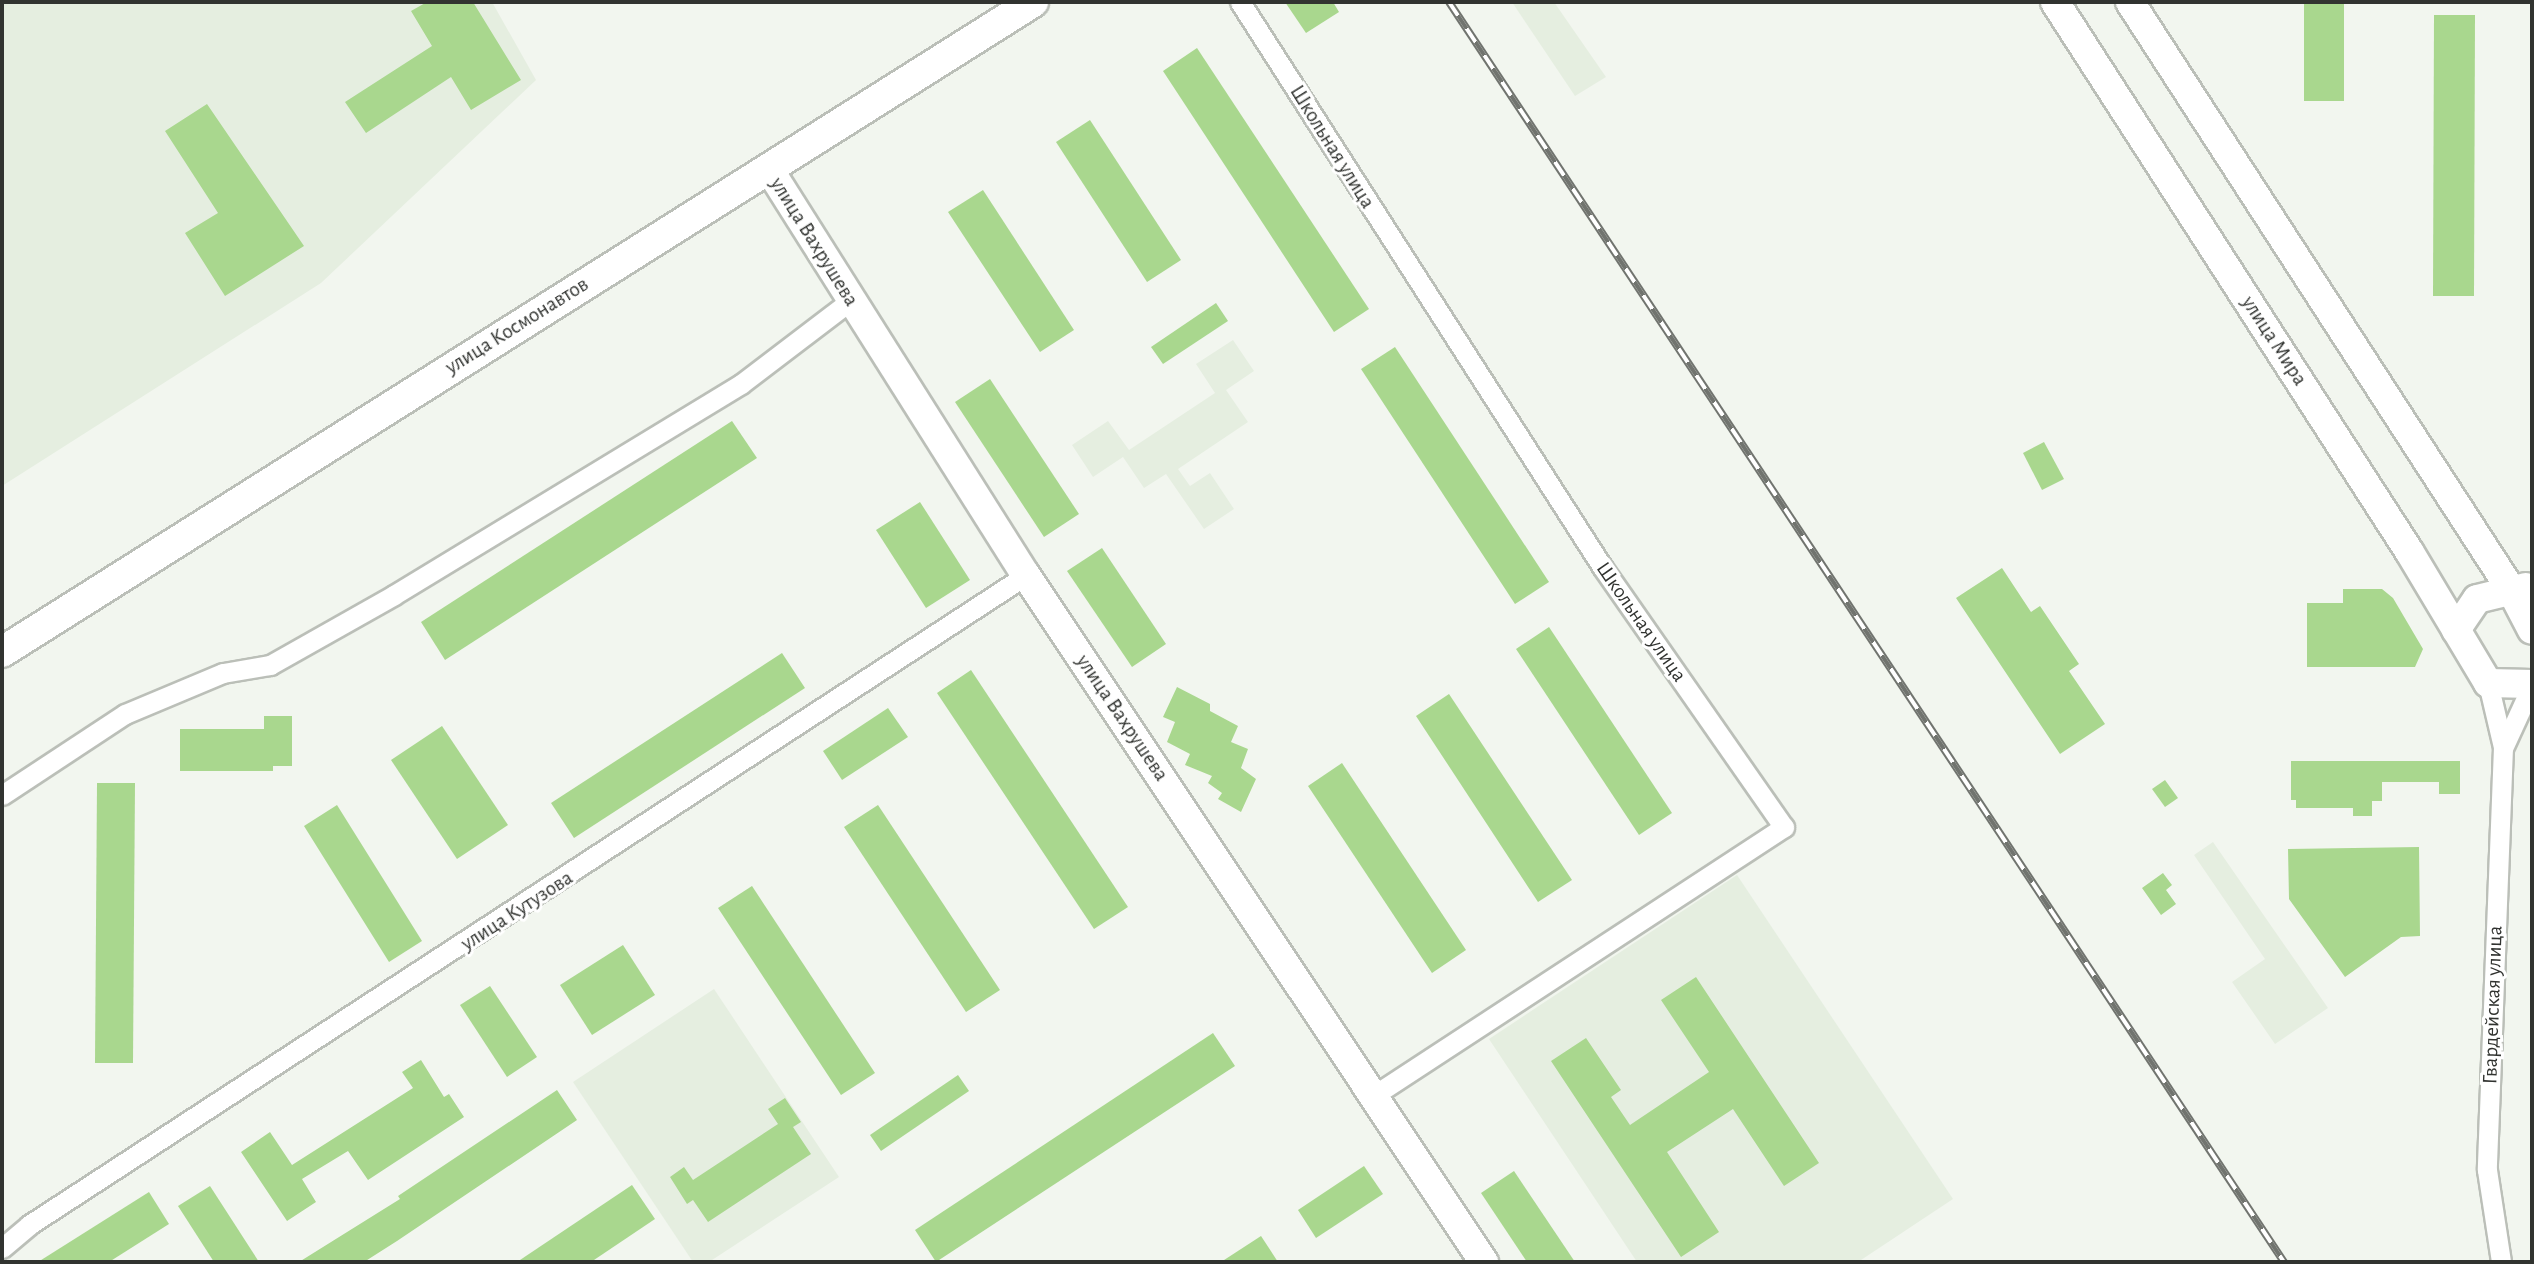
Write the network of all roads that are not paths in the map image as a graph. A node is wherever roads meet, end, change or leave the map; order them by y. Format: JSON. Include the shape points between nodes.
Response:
{"nodes":[{"id":1,"x":1033,"y":2,"type":"edge"},
{"id":2,"x":1240,"y":2,"type":"edge"},
{"id":3,"x":2055,"y":2,"type":"edge"},
{"id":4,"x":2130,"y":2,"type":"edge"},
{"id":5,"x":769,"y":169,"type":"junction"},
{"id":6,"x":850,"y":301,"type":"junction"},
{"id":7,"x":1026,"y":575,"type":"junction"},
{"id":8,"x":2521,"y":588,"type":"edge"},
{"id":9,"x":2456,"y":630,"type":"junction"},
{"id":10,"x":2532,"y":630,"type":"edge"},
{"id":11,"x":2,"y":652,"type":"edge"},
{"id":12,"x":2488,"y":683,"type":"junction"},
{"id":13,"x":2532,"y":684,"type":"edge"},
{"id":14,"x":2503,"y":747,"type":"junction"},
{"id":15,"x":2,"y":795,"type":"edge"},
{"id":16,"x":1374,"y":1096,"type":"junction"},
{"id":17,"x":3,"y":1245,"type":"edge"},
{"id":18,"x":1484,"y":1262,"type":"edge"},
{"id":19,"x":2501,"y":1262,"type":"edge"}],
"edges":[{"from":1,"to":5,"type":"main road","name":"улица Космонавтов"},
{"from":2,"to":16,"type":"street","name":"Школьная улица","via":[[1603,568],[1784,827]]},
{"from":3,"to":9,"type":"main road","name":"улица Мира"},
{"from":4,"to":8,"type":"main road"},
{"from":5,"to":6,"type":"main road","name":"улица Вахрушева"},
{"from":5,"to":11,"type":"main road","name":"улица Космонавтов"},
{"from":6,"to":7,"type":"main road","name":"улица Вахрушева"},
{"from":6,"to":15,"type":"street","via":[[741,384],[394,596],[271,665],[223,673],[125,714]]},
{"from":7,"to":16,"type":"main road","name":"улица Вахрушева"},
{"from":7,"to":17,"type":"street","name":"улица Кутузова"},
{"from":8,"to":9,"type":"main road","via":[[2477,599]]},
{"from":8,"to":10,"type":"main road"},
{"from":9,"to":12,"type":"main road","name":"улица Мира"},
{"from":12,"to":13,"type":"main road"},
{"from":12,"to":14,"type":"street","name":"Гвардейская улица"},
{"from":13,"to":14,"type":"street","name":"Гвардейская улица"},
{"from":14,"to":19,"type":"street","name":"Гвардейская улица","via":[[2487,1170]]},
{"from":16,"to":18,"type":"main road","name":"улица Вахрушева"}]}
